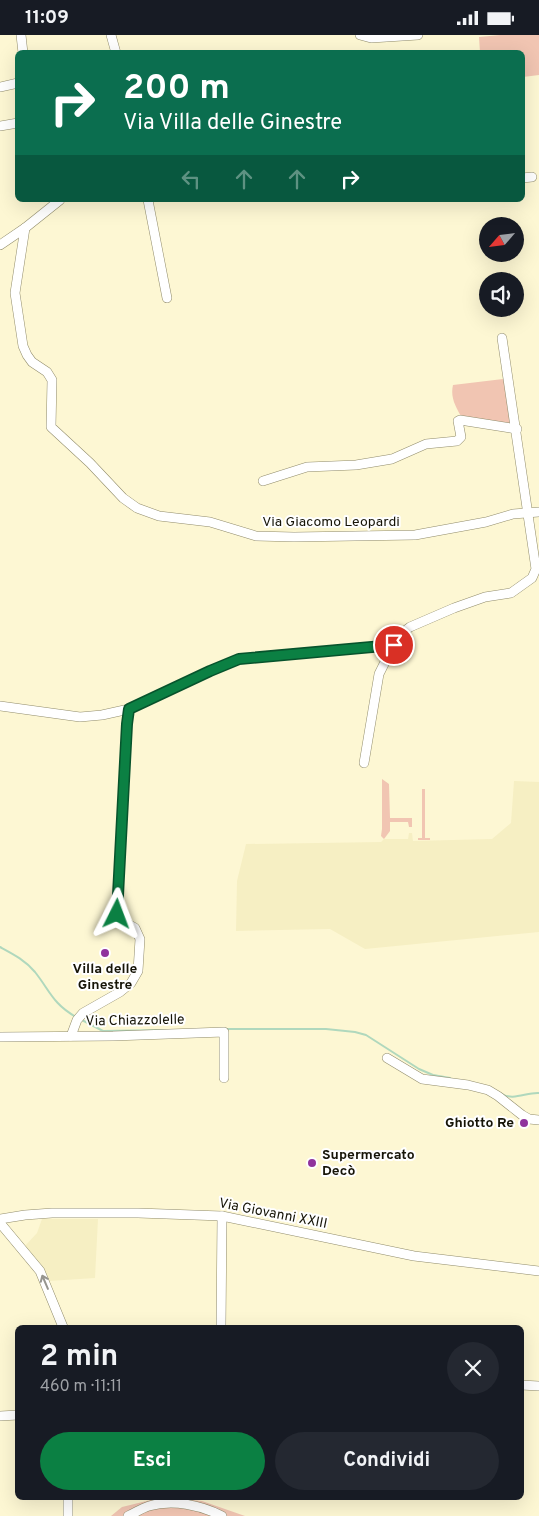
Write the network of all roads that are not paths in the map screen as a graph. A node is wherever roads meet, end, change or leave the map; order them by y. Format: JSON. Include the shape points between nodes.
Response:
{"nodes":[{"id":1,"x":21,"y":35,"type":"edge"},
{"id":2,"x":111,"y":35,"type":"edge"},
{"id":3,"x":360,"y":35,"type":"edge"},
{"id":4,"x":418,"y":35,"type":"edge"},
{"id":5,"x":408,"y":36,"type":"edge"},
{"id":6,"x":23,"y":50,"type":"edge"},
{"id":7,"x":115,"y":50,"type":"edge"},
{"id":8,"x":15,"y":84,"type":"edge"},
{"id":9,"x":0,"y":87,"type":"edge"},
{"id":10,"x":15,"y":124,"type":"edge"},
{"id":11,"x":0,"y":126,"type":"edge"},
{"id":12,"x":525,"y":177,"type":"edge"},
{"id":13,"x":532,"y":177,"type":"dead end"},
{"id":14,"x":58,"y":202,"type":"edge"},
{"id":15,"x":148,"y":202,"type":"edge"},
{"id":16,"x":25,"y":228,"type":"junction"},
{"id":17,"x":0,"y":245,"type":"edge"},
{"id":18,"x":167,"y":298,"type":"dead end"},
{"id":19,"x":502,"y":338,"type":"dead end"},
{"id":20,"x":517,"y":429,"type":"junction"},
{"id":21,"x":263,"y":481,"type":"dead end"},
{"id":22,"x":539,"y":512,"type":"edge"},
{"id":23,"x":529,"y":513,"type":"junction"},
{"id":24,"x":394,"y":645,"type":"junction"},
{"id":25,"x":0,"y":706,"type":"edge"},
{"id":26,"x":129,"y":709,"type":"junction"},
{"id":27,"x":364,"y":763,"type":"dead end"},
{"id":28,"x":71,"y":1036,"type":"junction"},
{"id":29,"x":0,"y":1037,"type":"edge"},
{"id":30,"x":387,"y":1058,"type":"dead end"},
{"id":31,"x":224,"y":1079,"type":"dead end"},
{"id":32,"x":539,"y":1120,"type":"edge"},
{"id":33,"x":222,"y":1217,"type":"junction"},
{"id":34,"x":0,"y":1219,"type":"edge"},
{"id":35,"x":0,"y":1223,"type":"edge"},
{"id":36,"x":539,"y":1271,"type":"edge"},
{"id":37,"x":62,"y":1325,"type":"edge"},
{"id":38,"x":221,"y":1325,"type":"edge"},
{"id":39,"x":524,"y":1385,"type":"edge"},
{"id":40,"x":539,"y":1385,"type":"edge"},
{"id":41,"x":15,"y":1415,"type":"edge"},
{"id":42,"x":0,"y":1416,"type":"edge"},
{"id":43,"x":68,"y":1500,"type":"edge"},
{"id":44,"x":68,"y":1516,"type":"edge"},
{"id":45,"x":128,"y":1516,"type":"edge"},
{"id":46,"x":222,"y":1516,"type":"edge"}],
"edges":[{"from":1,"to":6,"type":"street"},
{"from":2,"to":7,"type":"street"},
{"from":3,"to":5,"type":"street","via":[[371,38]]},
{"from":4,"to":5,"type":"street"},
{"from":8,"to":9,"type":"street"},
{"from":10,"to":11,"type":"street"},
{"from":12,"to":13,"type":"street"},
{"from":14,"to":16,"type":"street"},
{"from":15,"to":18,"type":"street"},
{"from":16,"to":17,"type":"street"},
{"from":16,"to":23,"type":"street","name":"Via Giacomo Leopardi","via":[[15,293],[23,346],[32,362],[51,376],[51,427],[137,508],[159,516],[210,522],[256,536],[294,537],[415,535]]},
{"from":19,"to":20,"type":"street"},
{"from":20,"to":21,"type":"street","via":[[458,421],[460,437],[457,441],[426,444],[392,459],[356,465],[307,467]]},
{"from":20,"to":23,"type":"street"},
{"from":22,"to":23,"type":"street","name":"Via Giacomo Leopardi"},
{"from":23,"to":24,"type":"street","via":[[536,569],[532,578],[511,593],[475,600],[410,627],[398,636]]},
{"from":24,"to":26,"type":"street","via":[[239,659]]},
{"from":24,"to":27,"type":"street","via":[[379,674]]},
{"from":25,"to":26,"type":"street","via":[[80,717]]},
{"from":26,"to":28,"type":"street","via":[[117,914],[119,919],[135,928],[140,939],[138,971],[120,992],[87,1010],[78,1019]]},
{"from":28,"to":29,"type":"street","name":"Via Chiazzolelle"},
{"from":28,"to":31,"type":"street","name":"Via Chiazzolelle","via":[[224,1032]]},
{"from":30,"to":32,"type":"street","via":[[422,1079],[488,1090],[522,1115]]},
{"from":33,"to":34,"type":"street","name":"Via Giovanni XXIII","via":[[52,1213]]},
{"from":33,"to":36,"type":"street","name":"Via Giovanni XXIII","via":[[414,1256]]},
{"from":33,"to":38,"type":"street"},
{"from":37,"to":35,"type":"street","one_way":true,"via":[[40,1271]]},
{"from":39,"to":40,"type":"street"},
{"from":41,"to":42,"type":"street"},
{"from":43,"to":44,"type":"street"},
{"from":45,"to":46,"type":"street","via":[[149,1506],[174,1502]]}]}
